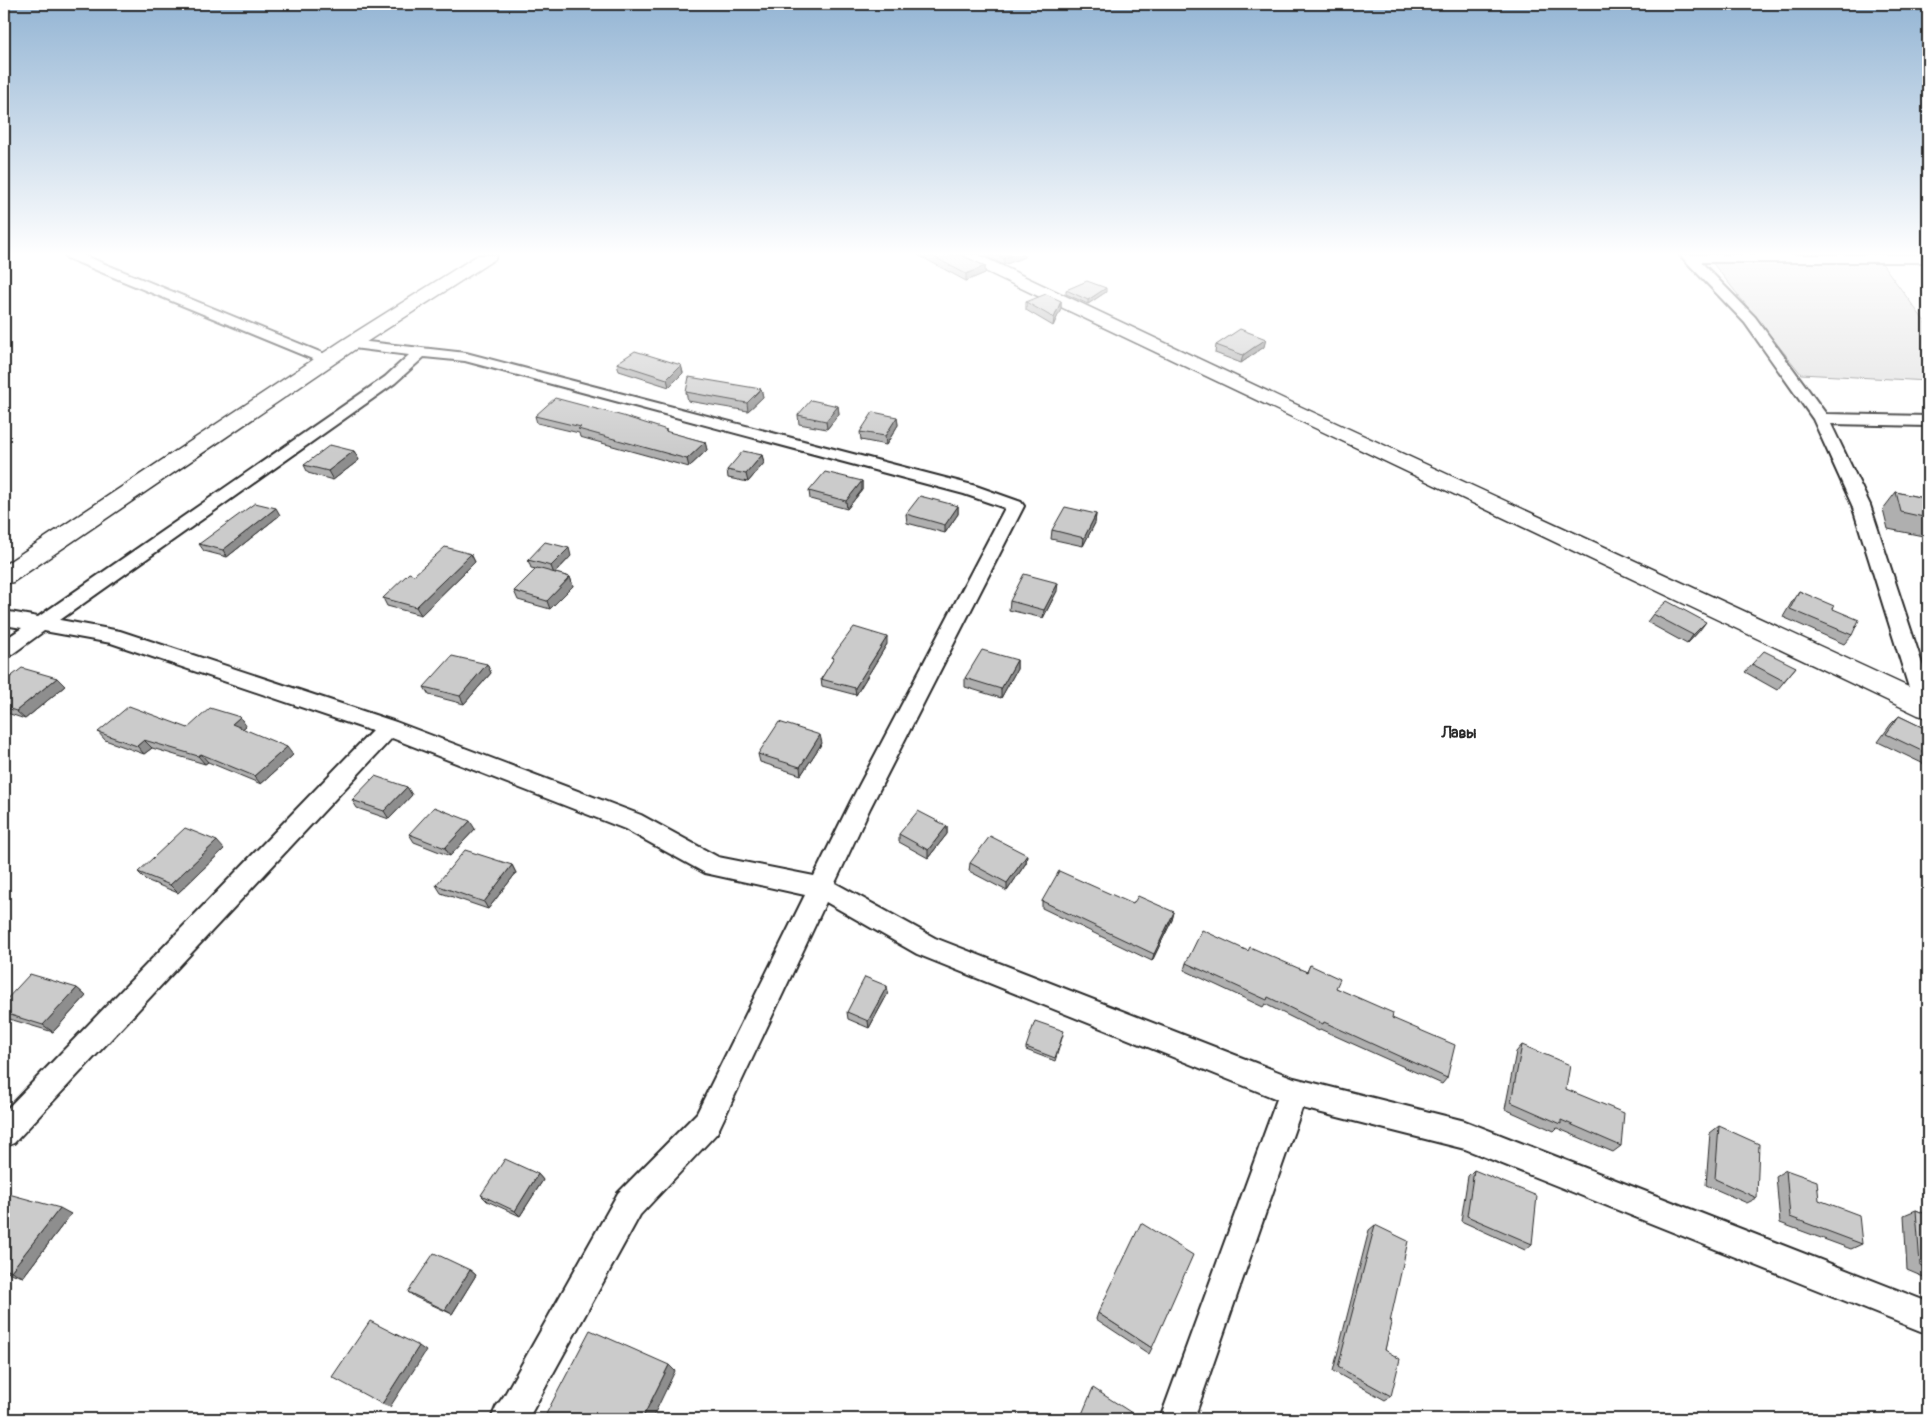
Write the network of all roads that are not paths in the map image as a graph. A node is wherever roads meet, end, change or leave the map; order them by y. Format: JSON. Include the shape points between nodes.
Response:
{"nodes":[{"id":1,"x":233,"y":321,"type":"edge"},
{"id":2,"x":385,"y":321,"type":"edge"},
{"id":3,"x":1105,"y":321,"type":"edge"},
{"id":4,"x":1751,"y":321,"type":"edge"},
{"id":5,"x":350,"y":344,"type":"junction"},
{"id":6,"x":420,"y":352,"type":"junction"},
{"id":7,"x":326,"y":360,"type":"junction"},
{"id":8,"x":1821,"y":419,"type":"junction"},
{"id":9,"x":1928,"y":420,"type":"edge"},
{"id":10,"x":4,"y":576,"type":"edge"},
{"id":11,"x":4,"y":618,"type":"edge"},
{"id":12,"x":41,"y":624,"type":"junction"},
{"id":13,"x":4,"y":650,"type":"edge"},
{"id":14,"x":1927,"y":707,"type":"edge"},
{"id":15,"x":388,"y":728,"type":"junction"},
{"id":16,"x":822,"y":888,"type":"junction"},
{"id":17,"x":1294,"y":1092,"type":"junction"},
{"id":18,"x":4,"y":1133,"type":"edge"},
{"id":19,"x":1928,"y":1318,"type":"edge"},
{"id":20,"x":508,"y":1419,"type":"edge"},
{"id":21,"x":1177,"y":1419,"type":"edge"}],
"edges":[{"from":1,"to":7,"type":"street"},
{"from":2,"to":5,"type":"street"},
{"from":3,"to":14,"type":"street"},
{"from":4,"to":8,"type":"street"},
{"from":5,"to":6,"type":"street"},
{"from":5,"to":7,"type":"street"},
{"from":6,"to":12,"type":"street","via":[[390,380]]},
{"from":6,"to":16,"type":"street","via":[[466,357],[970,490],[1015,506],[859,808]]},
{"from":7,"to":10,"type":"street"},
{"from":8,"to":9,"type":"street"},
{"from":8,"to":14,"type":"street","via":[[1861,506]]},
{"from":11,"to":12,"type":"street"},
{"from":12,"to":13,"type":"street"},
{"from":12,"to":15,"type":"street","via":[[113,636]]},
{"from":15,"to":16,"type":"street","via":[[634,822],[713,866]]},
{"from":15,"to":18,"type":"street"},
{"from":16,"to":17,"type":"street","via":[[926,946]]},
{"from":16,"to":20,"type":"street","via":[[707,1123],[629,1204]]},
{"from":17,"to":19,"type":"street","via":[[1465,1135]]},
{"from":17,"to":21,"type":"street"}]}
